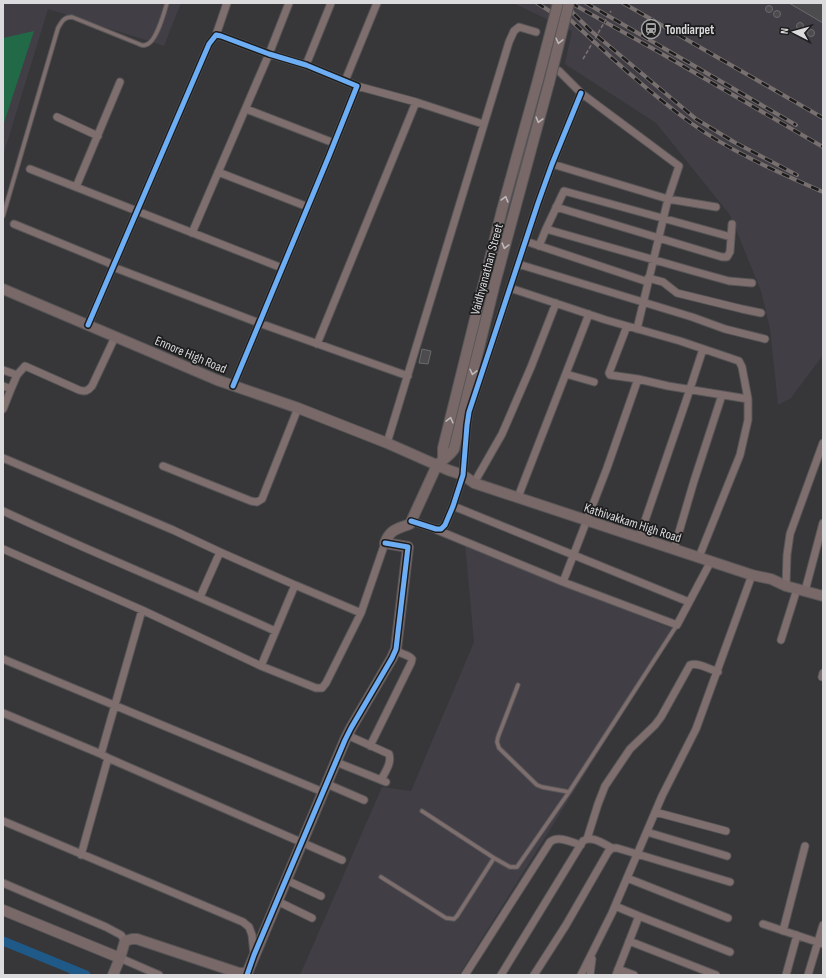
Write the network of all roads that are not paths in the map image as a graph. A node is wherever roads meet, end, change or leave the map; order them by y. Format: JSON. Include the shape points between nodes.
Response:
{"nodes":[{"id":1,"x":167,"y":3,"type":"edge"},
{"id":2,"x":227,"y":3,"type":"edge"},
{"id":3,"x":289,"y":3,"type":"edge"},
{"id":4,"x":331,"y":3,"type":"edge"},
{"id":5,"x":377,"y":3,"type":"edge"},
{"id":6,"x":558,"y":3,"type":"edge"},
{"id":7,"x":569,"y":3,"type":"edge"},
{"id":8,"x":536,"y":32,"type":"dead end"},
{"id":9,"x":216,"y":35,"type":"junction"},
{"id":10,"x":269,"y":54,"type":"junction"},
{"id":11,"x":306,"y":65,"type":"junction"},
{"id":12,"x":559,"y":71,"type":"dead end"},
{"id":13,"x":345,"y":81,"type":"junction"},
{"id":14,"x":120,"y":82,"type":"dead end"},
{"id":15,"x":357,"y":86,"type":"junction"},
{"id":16,"x":581,"y":93,"type":"junction"},
{"id":17,"x":416,"y":102,"type":"junction"},
{"id":18,"x":246,"y":109,"type":"junction"},
{"id":19,"x":57,"y":117,"type":"dead end"},
{"id":20,"x":483,"y":124,"type":"junction"},
{"id":21,"x":98,"y":136,"type":"junction"},
{"id":22,"x":334,"y":143,"type":"junction"},
{"id":23,"x":552,"y":164,"type":"junction"},
{"id":24,"x":30,"y":168,"type":"dead end"},
{"id":25,"x":218,"y":172,"type":"junction"},
{"id":26,"x":76,"y":187,"type":"junction"},
{"id":27,"x":668,"y":199,"type":"junction"},
{"id":28,"x":308,"y":207,"type":"junction"},
{"id":29,"x":716,"y":207,"type":"dead end"},
{"id":30,"x":556,"y":208,"type":"junction"},
{"id":31,"x":137,"y":211,"type":"junction"},
{"id":32,"x":3,"y":216,"type":"edge"},
{"id":33,"x":663,"y":217,"type":"junction"},
{"id":34,"x":14,"y":224,"type":"dead end"},
{"id":35,"x":732,"y":224,"type":"dead end"},
{"id":36,"x":546,"y":229,"type":"junction"},
{"id":37,"x":192,"y":233,"type":"junction"},
{"id":38,"x":731,"y":237,"type":"junction"},
{"id":39,"x":658,"y":239,"type":"junction"},
{"id":40,"x":525,"y":241,"type":"junction"},
{"id":41,"x":539,"y":246,"type":"junction"},
{"id":42,"x":653,"y":260,"type":"junction"},
{"id":43,"x":518,"y":264,"type":"junction"},
{"id":44,"x":113,"y":267,"type":"junction"},
{"id":45,"x":282,"y":268,"type":"junction"},
{"id":46,"x":648,"y":280,"type":"junction"},
{"id":47,"x":752,"y":283,"type":"dead end"},
{"id":48,"x":510,"y":288,"type":"junction"},
{"id":49,"x":3,"y":289,"type":"edge"},
{"id":50,"x":643,"y":302,"type":"junction"},
{"id":51,"x":556,"y":303,"type":"junction"},
{"id":52,"x":761,"y":313,"type":"dead end"},
{"id":53,"x":589,"y":314,"type":"junction"},
{"id":54,"x":260,"y":323,"type":"junction"},
{"id":55,"x":88,"y":325,"type":"junction"},
{"id":56,"x":627,"y":326,"type":"junction"},
{"id":57,"x":637,"y":329,"type":"junction"},
{"id":58,"x":115,"y":337,"type":"junction"},
{"id":59,"x":765,"y":338,"type":"dead end"},
{"id":60,"x":317,"y":344,"type":"junction"},
{"id":61,"x":702,"y":349,"type":"junction"},
{"id":62,"x":3,"y":370,"type":"edge"},
{"id":63,"x":566,"y":374,"type":"junction"},
{"id":64,"x":18,"y":375,"type":"junction"},
{"id":65,"x":408,"y":376,"type":"junction"},
{"id":66,"x":638,"y":379,"type":"junction"},
{"id":67,"x":594,"y":382,"type":"dead end"},
{"id":68,"x":3,"y":386,"type":"edge"},
{"id":69,"x":233,"y":386,"type":"junction"},
{"id":70,"x":12,"y":389,"type":"junction"},
{"id":71,"x":690,"y":389,"type":"junction"},
{"id":72,"x":722,"y":395,"type":"junction"},
{"id":73,"x":748,"y":399,"type":"junction"},
{"id":74,"x":298,"y":408,"type":"junction"},
{"id":75,"x":3,"y":409,"type":"edge"},
{"id":76,"x":387,"y":443,"type":"junction"},
{"id":77,"x":823,"y":443,"type":"edge"},
{"id":78,"x":3,"y":458,"type":"edge"},
{"id":79,"x":440,"y":462,"type":"junction"},
{"id":80,"x":163,"y":466,"type":"dead end"},
{"id":81,"x":464,"y":475,"type":"junction"},
{"id":82,"x":474,"y":483,"type":"junction"},
{"id":83,"x":518,"y":497,"type":"junction"},
{"id":84,"x":453,"y":506,"type":"junction"},
{"id":85,"x":3,"y":511,"type":"edge"},
{"id":86,"x":586,"y":520,"type":"junction"},
{"id":87,"x":411,"y":521,"type":"junction"},
{"id":88,"x":823,"y":523,"type":"edge"},
{"id":89,"x":436,"y":529,"type":"junction"},
{"id":90,"x":639,"y":538,"type":"junction"},
{"id":91,"x":385,"y":543,"type":"junction"},
{"id":92,"x":3,"y":549,"type":"edge"},
{"id":93,"x":674,"y":550,"type":"junction"},
{"id":94,"x":220,"y":552,"type":"junction"},
{"id":95,"x":574,"y":554,"type":"junction"},
{"id":96,"x":699,"y":557,"type":"junction"},
{"id":97,"x":711,"y":561,"type":"junction"},
{"id":98,"x":752,"y":575,"type":"junction"},
{"id":99,"x":563,"y":582,"type":"junction"},
{"id":100,"x":295,"y":585,"type":"junction"},
{"id":101,"x":786,"y":586,"type":"junction"},
{"id":102,"x":801,"y":590,"type":"junction"},
{"id":103,"x":823,"y":596,"type":"edge"},
{"id":104,"x":200,"y":597,"type":"junction"},
{"id":105,"x":689,"y":602,"type":"junction"},
{"id":106,"x":142,"y":610,"type":"junction"},
{"id":107,"x":361,"y":613,"type":"junction"},
{"id":108,"x":677,"y":625,"type":"junction"},
{"id":109,"x":276,"y":631,"type":"junction"},
{"id":110,"x":781,"y":640,"type":"dead end"},
{"id":111,"x":396,"y":649,"type":"junction"},
{"id":112,"x":3,"y":659,"type":"edge"},
{"id":113,"x":261,"y":666,"type":"junction"},
{"id":114,"x":718,"y":672,"type":"junction"},
{"id":115,"x":518,"y":685,"type":"dead end"},
{"id":116,"x":114,"y":706,"type":"junction"},
{"id":117,"x":3,"y":713,"type":"edge"},
{"id":118,"x":347,"y":735,"type":"junction"},
{"id":119,"x":370,"y":746,"type":"junction"},
{"id":120,"x":101,"y":754,"type":"junction"},
{"id":121,"x":108,"y":758,"type":"junction"},
{"id":122,"x":336,"y":762,"type":"junction"},
{"id":123,"x":325,"y":788,"type":"junction"},
{"id":124,"x":569,"y":792,"type":"junction"},
{"id":125,"x":364,"y":800,"type":"dead end"},
{"id":126,"x":422,"y":811,"type":"dead end"},
{"id":127,"x":655,"y":812,"type":"junction"},
{"id":128,"x":3,"y":821,"type":"edge"},
{"id":129,"x":726,"y":831,"type":"dead end"},
{"id":130,"x":647,"y":832,"type":"junction"},
{"id":131,"x":587,"y":839,"type":"junction"},
{"id":132,"x":301,"y":842,"type":"junction"},
{"id":133,"x":581,"y":845,"type":"junction"},
{"id":134,"x":805,"y":846,"type":"dead end"},
{"id":135,"x":612,"y":848,"type":"junction"},
{"id":136,"x":638,"y":854,"type":"junction"},
{"id":137,"x":81,"y":855,"type":"junction"},
{"id":138,"x":727,"y":856,"type":"dead end"},
{"id":139,"x":494,"y":858,"type":"junction"},
{"id":140,"x":342,"y":860,"type":"dead end"},
{"id":141,"x":381,"y":877,"type":"dead end"},
{"id":142,"x":626,"y":878,"type":"junction"},
{"id":143,"x":286,"y":880,"type":"junction"},
{"id":144,"x":730,"y":882,"type":"dead end"},
{"id":145,"x":3,"y":883,"type":"edge"},
{"id":146,"x":321,"y":896,"type":"dead end"},
{"id":147,"x":277,"y":901,"type":"junction"},
{"id":148,"x":615,"y":906,"type":"junction"},
{"id":149,"x":3,"y":910,"type":"edge"},
{"id":150,"x":639,"y":916,"type":"junction"},
{"id":151,"x":312,"y":918,"type":"dead end"},
{"id":152,"x":728,"y":918,"type":"dead end"},
{"id":153,"x":763,"y":924,"type":"dead end"},
{"id":154,"x":823,"y":925,"type":"edge"},
{"id":155,"x":783,"y":931,"type":"junction"},
{"id":156,"x":797,"y":935,"type":"junction"},
{"id":157,"x":125,"y":941,"type":"junction"},
{"id":158,"x":629,"y":941,"type":"junction"},
{"id":159,"x":821,"y":943,"type":"edge"},
{"id":160,"x":730,"y":952,"type":"dead end"},
{"id":161,"x":592,"y":953,"type":"junction"},
{"id":162,"x":254,"y":955,"type":"junction"},
{"id":163,"x":119,"y":960,"type":"junction"},
{"id":164,"x":617,"y":972,"type":"edge"},
{"id":165,"x":248,"y":974,"type":"edge"},
{"id":166,"x":114,"y":975,"type":"edge"},
{"id":167,"x":159,"y":975,"type":"edge"},
{"id":168,"x":465,"y":975,"type":"edge"},
{"id":169,"x":501,"y":975,"type":"edge"},
{"id":170,"x":534,"y":975,"type":"edge"},
{"id":171,"x":581,"y":975,"type":"edge"},
{"id":172,"x":590,"y":975,"type":"edge"},
{"id":173,"x":634,"y":975,"type":"edge"},
{"id":174,"x":716,"y":975,"type":"edge"},
{"id":175,"x":786,"y":975,"type":"edge"},
{"id":176,"x":808,"y":975,"type":"edge"}],
"edges":[{"from":1,"to":32,"type":"lane","via":[[154,39],[145,45],[72,17],[62,20]]},
{"from":2,"to":9,"type":"street"},
{"from":3,"to":10,"type":"street"},
{"from":4,"to":11,"type":"street"},
{"from":5,"to":13,"type":"street"},
{"from":79,"to":6,"type":"main road","name":"Vaidhyanathan Street","one_way":true,"bridge":true},
{"from":7,"to":79,"type":"main road","name":"Vaidhyanathan Street","one_way":true,"bridge":true,"via":[[454,450]]},
{"from":8,"to":20,"type":"street","via":[[520,27],[514,31]]},
{"from":9,"to":10,"type":"street"},
{"from":9,"to":31,"type":"street","via":[[209,44]]},
{"from":10,"to":11,"type":"street"},
{"from":10,"to":18,"type":"street"},
{"from":11,"to":13,"type":"street"},
{"from":12,"to":16,"type":"street"},
{"from":13,"to":15,"type":"street"},
{"from":14,"to":21,"type":"street"},
{"from":15,"to":17,"type":"street"},
{"from":15,"to":22,"type":"street"},
{"from":16,"to":23,"type":"street"},
{"from":16,"to":27,"type":"street","via":[[679,166]]},
{"from":17,"to":20,"type":"street"},
{"from":17,"to":60,"type":"street"},
{"from":18,"to":22,"type":"street"},
{"from":18,"to":25,"type":"street"},
{"from":19,"to":21,"type":"street"},
{"from":20,"to":65,"type":"street"},
{"from":21,"to":26,"type":"street"},
{"from":22,"to":28,"type":"street"},
{"from":23,"to":27,"type":"street"},
{"from":23,"to":40,"type":"street"},
{"from":24,"to":26,"type":"street"},
{"from":25,"to":28,"type":"street"},
{"from":25,"to":37,"type":"street"},
{"from":26,"to":31,"type":"street"},
{"from":27,"to":29,"type":"street"},
{"from":27,"to":33,"type":"street"},
{"from":28,"to":45,"type":"street"},
{"from":30,"to":33,"type":"street","via":[[564,191]]},
{"from":30,"to":36,"type":"street"},
{"from":30,"to":39,"type":"street"},
{"from":31,"to":37,"type":"street"},
{"from":31,"to":44,"type":"street"},
{"from":33,"to":38,"type":"street"},
{"from":33,"to":39,"type":"street"},
{"from":34,"to":44,"type":"street","via":[[109,263]]},
{"from":35,"to":38,"type":"street"},
{"from":36,"to":41,"type":"street"},
{"from":36,"to":42,"type":"street"},
{"from":37,"to":45,"type":"street"},
{"from":38,"to":39,"type":"street","via":[[727,257]]},
{"from":39,"to":42,"type":"street"},
{"from":40,"to":41,"type":"street"},
{"from":40,"to":43,"type":"street"},
{"from":41,"to":46,"type":"street"},
{"from":42,"to":46,"type":"street"},
{"from":42,"to":47,"type":"street","via":[[729,280]]},
{"from":43,"to":48,"type":"street"},
{"from":43,"to":50,"type":"street"},
{"from":44,"to":54,"type":"street"},
{"from":44,"to":55,"type":"street"},
{"from":45,"to":54,"type":"street"},
{"from":46,"to":50,"type":"street"},
{"from":46,"to":52,"type":"street","via":[[663,282],[677,293]]},
{"from":48,"to":51,"type":"street"},
{"from":48,"to":81,"type":"street","via":[[470,412]]},
{"from":49,"to":55,"type":"main road","name":"Ennore High Road"},
{"from":50,"to":57,"type":"street"},
{"from":50,"to":59,"type":"street","via":[[725,329]]},
{"from":51,"to":53,"type":"street"},
{"from":51,"to":82,"type":"street","via":[[502,434]]},
{"from":53,"to":56,"type":"street"},
{"from":53,"to":63,"type":"street"},
{"from":54,"to":60,"type":"street"},
{"from":54,"to":69,"type":"street"},
{"from":55,"to":58,"type":"main road","name":"Ennore High Road"},
{"from":56,"to":57,"type":"street"},
{"from":56,"to":66,"type":"street","via":[[609,373],[612,376]]},
{"from":57,"to":61,"type":"street"},
{"from":58,"to":64,"type":"street","via":[[92,386],[84,392],[25,366]]},
{"from":58,"to":69,"type":"main road","name":"Ennore High Road"},
{"from":60,"to":65,"type":"street"},
{"from":61,"to":71,"type":"street"},
{"from":61,"to":73,"type":"street","via":[[739,361]]},
{"from":62,"to":64,"type":"street"},
{"from":63,"to":67,"type":"street"},
{"from":63,"to":83,"type":"street"},
{"from":64,"to":70,"type":"street"},
{"from":65,"to":76,"type":"street"},
{"from":66,"to":71,"type":"street"},
{"from":66,"to":86,"type":"street"},
{"from":68,"to":70,"type":"street"},
{"from":69,"to":74,"type":"main road","name":"Ennore High Road"},
{"from":70,"to":75,"type":"street"},
{"from":71,"to":72,"type":"street"},
{"from":71,"to":90,"type":"street"},
{"from":72,"to":73,"type":"street"},
{"from":72,"to":93,"type":"street"},
{"from":73,"to":96,"type":"street","via":[[748,420],[740,456]]},
{"from":74,"to":76,"type":"main road","name":"Ennore High Road"},
{"from":74,"to":80,"type":"street","via":[[262,499],[256,502]]},
{"from":76,"to":79,"type":"main road","name":"Ennore High Road"},
{"from":77,"to":101,"type":"street","via":[[790,534],[786,555]]},
{"from":78,"to":94,"type":"street"},
{"from":79,"to":81,"type":"main road","name":"Kathivakkam High Road","via":[[448,470]]},
{"from":79,"to":87,"type":"main road"},
{"from":81,"to":82,"type":"main road","name":"Kathivakkam High Road"},
{"from":81,"to":84,"type":"street"},
{"from":82,"to":83,"type":"main road","name":"Kathivakkam High Road"},
{"from":83,"to":86,"type":"main road","name":"Kathivakkam High Road"},
{"from":84,"to":89,"type":"street","via":[[445,525],[441,529]]},
{"from":84,"to":95,"type":"street"},
{"from":85,"to":104,"type":"street"},
{"from":86,"to":90,"type":"main road","name":"Kathivakkam High Road"},
{"from":86,"to":95,"type":"street"},
{"from":87,"to":89,"type":"street"},
{"from":87,"to":91,"type":"main road","via":[[410,524],[391,531]]},
{"from":88,"to":102,"type":"street"},
{"from":89,"to":99,"type":"street"},
{"from":90,"to":93,"type":"main road","name":"Kathivakkam High Road"},
{"from":91,"to":107,"type":"street"},
{"from":91,"to":111,"type":"main road","via":[[408,547]]},
{"from":92,"to":106,"type":"street"},
{"from":93,"to":96,"type":"main road","name":"Kathivakkam High Road"},
{"from":94,"to":100,"type":"street"},
{"from":94,"to":104,"type":"street"},
{"from":95,"to":99,"type":"street"},
{"from":95,"to":105,"type":"street"},
{"from":96,"to":97,"type":"main road","name":"Kathivakkam High Road"},
{"from":97,"to":98,"type":"main road","name":"Kathivakkam High Road"},
{"from":97,"to":105,"type":"street"},
{"from":98,"to":101,"type":"main road","name":"Kathivakkam High Road","via":[[771,579]]},
{"from":98,"to":114,"type":"street"},
{"from":99,"to":108,"type":"street"},
{"from":100,"to":107,"type":"street"},
{"from":100,"to":109,"type":"street"},
{"from":101,"to":102,"type":"main road","name":"Kathivakkam High Road"},
{"from":102,"to":103,"type":"main road","name":"Kathivakkam High Road"},
{"from":102,"to":110,"type":"street"},
{"from":104,"to":109,"type":"street"},
{"from":105,"to":108,"type":"street"},
{"from":106,"to":113,"type":"street"},
{"from":106,"to":116,"type":"street"},
{"from":107,"to":113,"type":"street","via":[[322,688],[316,688]]},
{"from":108,"to":124,"type":"lane"},
{"from":109,"to":113,"type":"street"},
{"from":111,"to":118,"type":"main road"},
{"from":111,"to":119,"type":"street","via":[[412,660]]},
{"from":112,"to":116,"type":"street"},
{"from":114,"to":127,"type":"street","via":[[696,729]]},
{"from":114,"to":131,"type":"street","via":[[698,664],[690,665],[661,717],[630,749],[605,786]]},
{"from":115,"to":124,"type":"lane","via":[[498,737],[499,748],[537,785]]},
{"from":116,"to":120,"type":"street"},
{"from":116,"to":123,"type":"street"},
{"from":117,"to":120,"type":"street"},
{"from":118,"to":119,"type":"street"},
{"from":118,"to":122,"type":"main road"},
{"from":119,"to":122,"type":"street","via":[[389,754],[390,763],[383,781]]},
{"from":120,"to":121,"type":"street"},
{"from":121,"to":132,"type":"street"},
{"from":121,"to":137,"type":"street"},
{"from":122,"to":123,"type":"main road"},
{"from":123,"to":125,"type":"street"},
{"from":123,"to":132,"type":"main road"},
{"from":124,"to":139,"type":"lane","via":[[517,867],[510,867]]},
{"from":126,"to":139,"type":"lane"},
{"from":127,"to":129,"type":"street"},
{"from":127,"to":130,"type":"street"},
{"from":128,"to":137,"type":"street"},
{"from":130,"to":136,"type":"street"},
{"from":130,"to":138,"type":"street"},
{"from":131,"to":133,"type":"street"},
{"from":131,"to":135,"type":"street"},
{"from":132,"to":140,"type":"street"},
{"from":132,"to":143,"type":"main road"},
{"from":133,"to":168,"type":"street","via":[[559,838],[550,842]]},
{"from":133,"to":169,"type":"street"},
{"from":134,"to":155,"type":"street"},
{"from":135,"to":136,"type":"street"},
{"from":135,"to":170,"type":"street"},
{"from":136,"to":142,"type":"street"},
{"from":136,"to":144,"type":"street"},
{"from":137,"to":162,"type":"street","via":[[242,922],[249,927],[252,935]]},
{"from":139,"to":141,"type":"lane","via":[[454,919],[446,918]]},
{"from":142,"to":148,"type":"street"},
{"from":142,"to":152,"type":"street"},
{"from":143,"to":146,"type":"street"},
{"from":143,"to":147,"type":"main road"},
{"from":145,"to":157,"type":"street","via":[[106,927]]},
{"from":147,"to":151,"type":"street"},
{"from":147,"to":162,"type":"main road"},
{"from":148,"to":150,"type":"street"},
{"from":148,"to":161,"type":"street"},
{"from":149,"to":163,"type":"main road"},
{"from":150,"to":158,"type":"street"},
{"from":150,"to":160,"type":"street"},
{"from":153,"to":155,"type":"street"},
{"from":154,"to":159,"type":"street"},
{"from":155,"to":156,"type":"street"},
{"from":156,"to":159,"type":"street"},
{"from":156,"to":175,"type":"street"},
{"from":157,"to":163,"type":"main road"},
{"from":157,"to":165,"type":"main road","via":[[137,939]]},
{"from":158,"to":164,"type":"street"},
{"from":158,"to":174,"type":"street"},
{"from":159,"to":176,"type":"street"},
{"from":161,"to":171,"type":"street"},
{"from":161,"to":172,"type":"street"},
{"from":162,"to":165,"type":"main road"},
{"from":163,"to":166,"type":"main road"},
{"from":163,"to":167,"type":"street"},
{"from":164,"to":173,"type":"street"}]}
